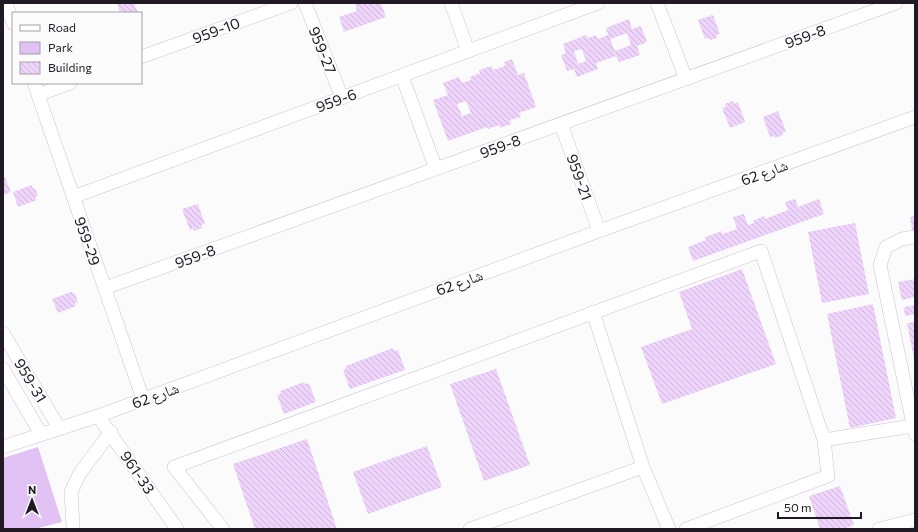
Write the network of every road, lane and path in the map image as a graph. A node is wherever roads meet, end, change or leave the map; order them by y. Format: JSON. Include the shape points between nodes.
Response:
{"nodes":[{"id":1,"x":6,"y":3,"type":"edge"},
{"id":2,"x":291,"y":3,"type":"edge"},
{"id":3,"x":305,"y":3,"type":"edge"},
{"id":4,"x":452,"y":3,"type":"edge"},
{"id":5,"x":598,"y":3,"type":"edge"},
{"id":6,"x":656,"y":3,"type":"edge"},
{"id":7,"x":896,"y":3,"type":"edge"},
{"id":8,"x":12,"y":20,"type":"edge"},
{"id":9,"x":468,"y":51,"type":"junction"},
{"id":10,"x":142,"y":57,"type":"edge"},
{"id":11,"x":402,"y":76,"type":"junction"},
{"id":12,"x":686,"y":79,"type":"junction"},
{"id":13,"x":64,"y":84,"type":"edge"},
{"id":14,"x":36,"y":89,"type":"edge"},
{"id":15,"x":342,"y":98,"type":"junction"},
{"id":16,"x":915,"y":117,"type":"edge"},
{"id":17,"x":561,"y":124,"type":"junction"},
{"id":18,"x":436,"y":169,"type":"junction"},
{"id":19,"x":73,"y":197,"type":"junction"},
{"id":20,"x":599,"y":231,"type":"junction"},
{"id":21,"x":915,"y":237,"type":"edge"},
{"id":22,"x":105,"y":288,"type":"junction"},
{"id":23,"x":593,"y":312,"type":"junction"},
{"id":24,"x":3,"y":333,"type":"edge"},
{"id":25,"x":3,"y":369,"type":"edge"},
{"id":26,"x":143,"y":399,"type":"junction"},
{"id":27,"x":98,"y":416,"type":"junction"},
{"id":28,"x":59,"y":428,"type":"junction"},
{"id":29,"x":914,"y":430,"type":"edge"},
{"id":30,"x":110,"y":432,"type":"junction"},
{"id":31,"x":41,"y":434,"type":"junction"},
{"id":32,"x":824,"y":440,"type":"junction"},
{"id":33,"x":3,"y":447,"type":"edge"},
{"id":34,"x":644,"y":467,"type":"junction"},
{"id":35,"x":908,"y":524,"type":"edge"},
{"id":36,"x":69,"y":528,"type":"edge"},
{"id":37,"x":177,"y":529,"type":"edge"},
{"id":38,"x":223,"y":529,"type":"edge"},
{"id":39,"x":470,"y":529,"type":"edge"},
{"id":40,"x":669,"y":529,"type":"edge"},
{"id":41,"x":686,"y":529,"type":"edge"},
{"id":42,"x":880,"y":529,"type":"edge"}],
"edges":[{"from":1,"to":8,"type":"street"},
{"from":2,"to":10,"type":"street","name":"959-10"},
{"from":3,"to":15,"type":"street","name":"959-27"},
{"from":4,"to":9,"type":"street"},
{"from":5,"to":9,"type":"street","name":"959-6"},
{"from":6,"to":12,"type":"street"},
{"from":7,"to":12,"type":"street","name":"959-8"},
{"from":9,"to":11,"type":"street","name":"959-6"},
{"from":11,"to":15,"type":"street","name":"959-6"},
{"from":11,"to":18,"type":"street"},
{"from":12,"to":17,"type":"street","name":"959-8"},
{"from":13,"to":14,"type":"street"},
{"from":14,"to":19,"type":"street","name":"959-29"},
{"from":15,"to":19,"type":"street","name":"959-6"},
{"from":16,"to":20,"type":"street","name":"شارع 62"},
{"from":17,"to":18,"type":"street","name":"959-8"},
{"from":17,"to":20,"type":"street","name":"959-21"},
{"from":18,"to":22,"type":"street","name":"959-8"},
{"from":19,"to":22,"type":"street","name":"959-29"},
{"from":20,"to":26,"type":"street","name":"شارع 62"},
{"from":21,"to":29,"type":"street","via":[[902,239],[886,247],[880,265]]},
{"from":22,"to":26,"type":"street","name":"959-29"},
{"from":23,"to":32,"type":"street","via":[[761,251]]},
{"from":23,"to":34,"type":"street"},
{"from":23,"to":38,"type":"street","via":[[174,467]]},
{"from":24,"to":28,"type":"street","name":"959-31"},
{"from":25,"to":31,"type":"street","name":"959-31"},
{"from":26,"to":27,"type":"street","name":"شارع 62"},
{"from":27,"to":28,"type":"street","name":"شارع 62"},
{"from":27,"to":30,"type":"street","name":"961-33"},
{"from":28,"to":31,"type":"street","name":"شارع 62"},
{"from":29,"to":32,"type":"street"},
{"from":30,"to":36,"type":"street","via":[[80,473],[71,492]]},
{"from":30,"to":37,"type":"street","name":"961-33"},
{"from":31,"to":33,"type":"street","name":"شارع 62"},
{"from":32,"to":41,"type":"street","via":[[828,476]]},
{"from":34,"to":39,"type":"street"},
{"from":34,"to":40,"type":"street"},
{"from":35,"to":42,"type":"street"}]}
